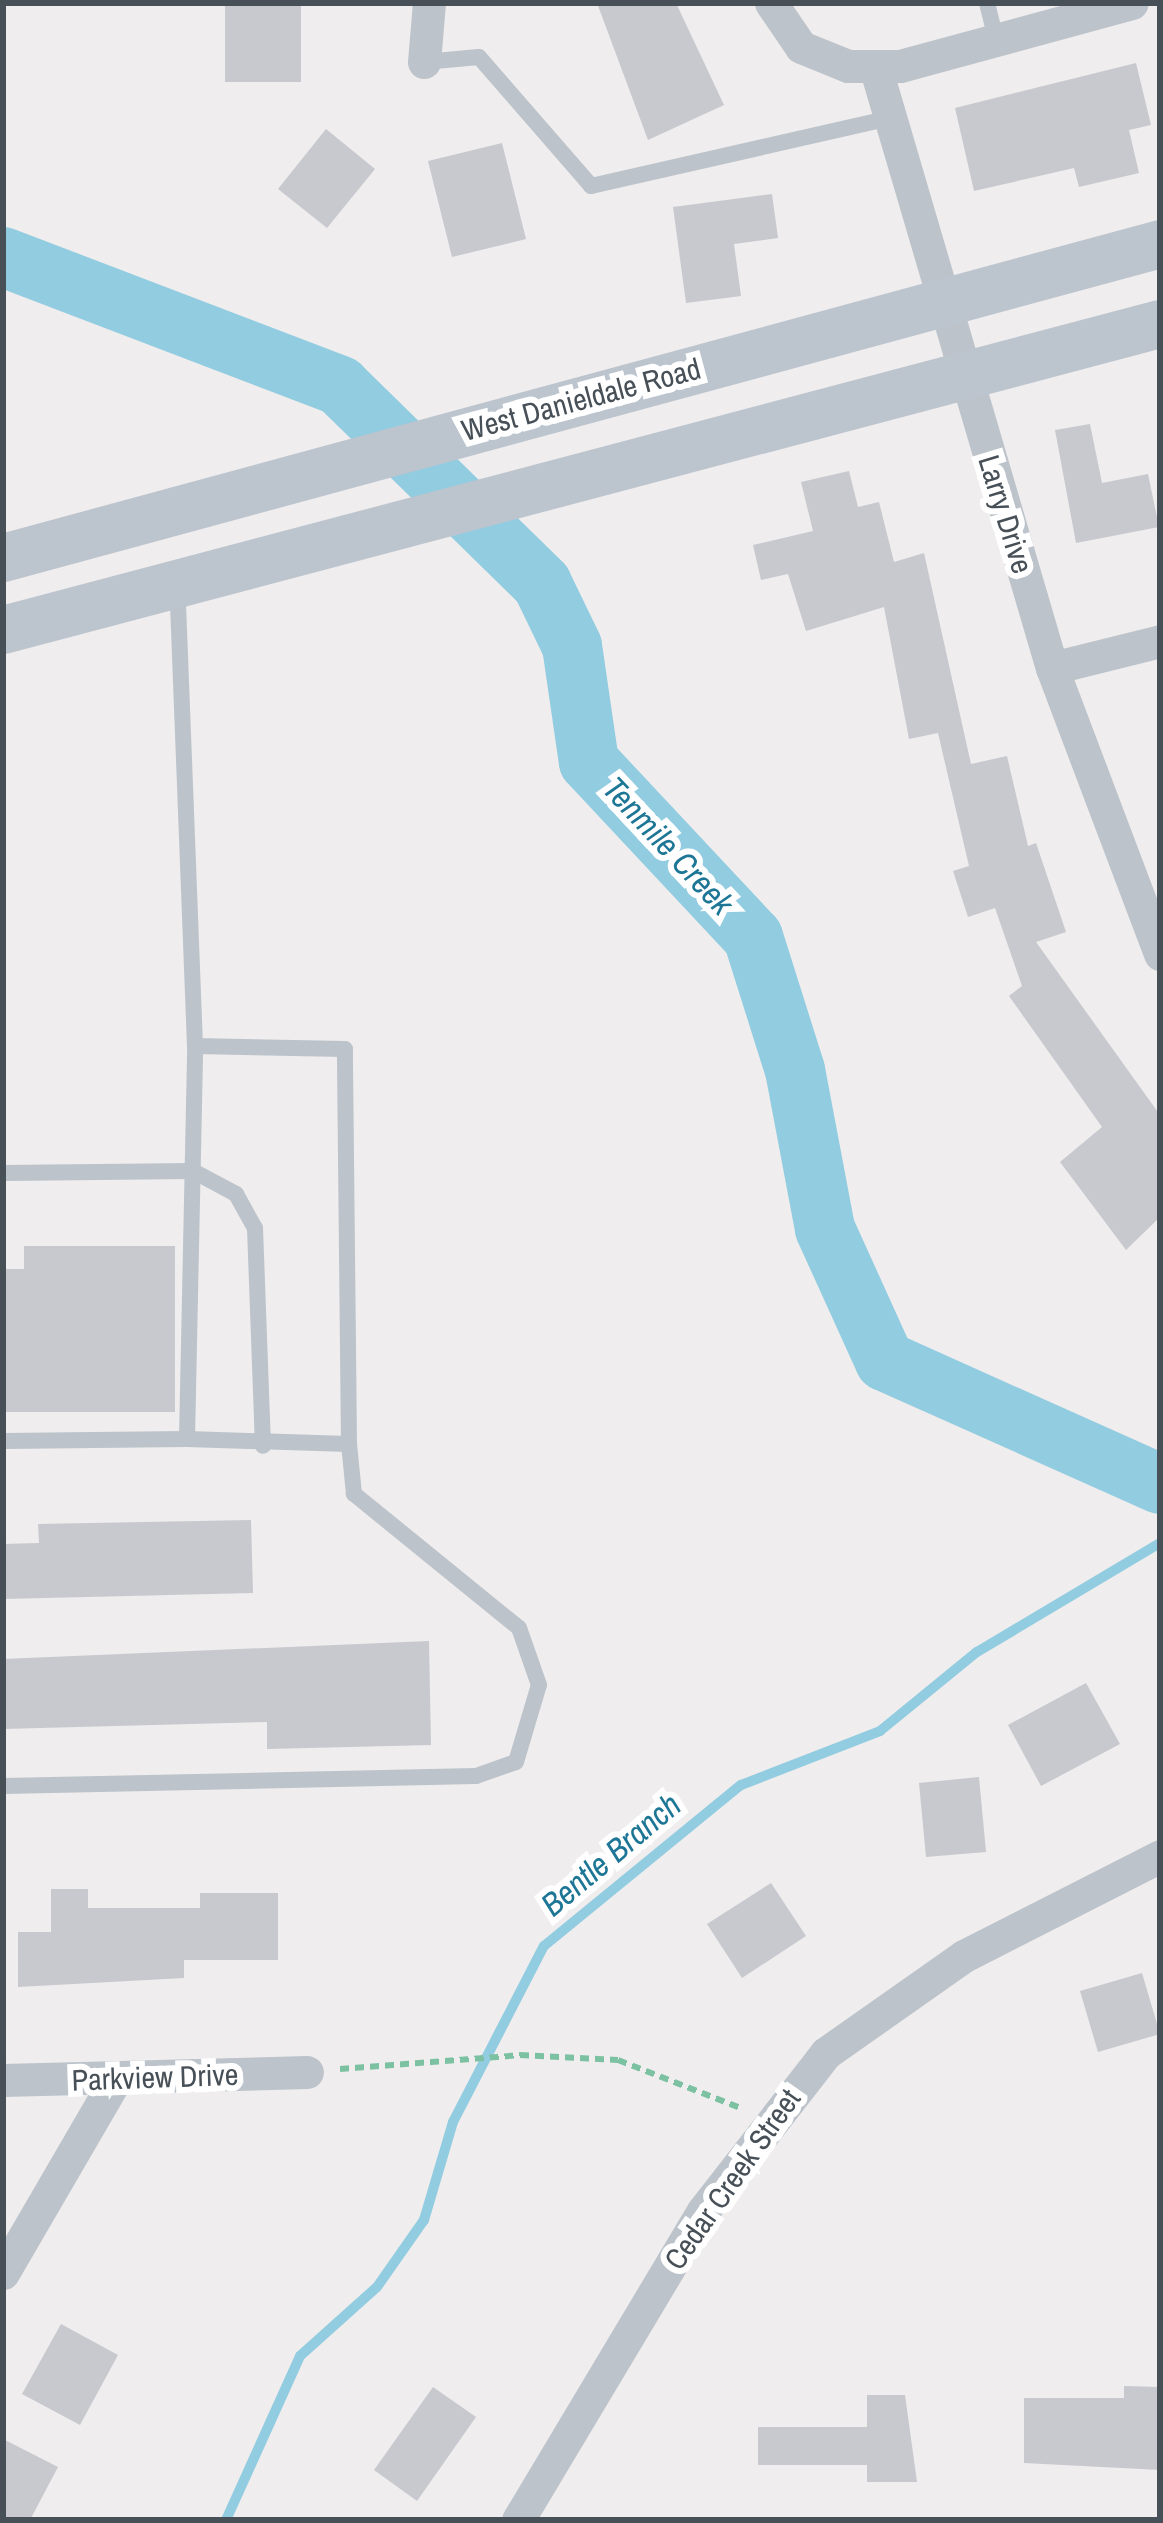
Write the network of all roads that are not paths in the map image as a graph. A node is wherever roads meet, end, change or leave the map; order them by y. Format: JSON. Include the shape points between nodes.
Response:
{"nodes":[{"id":1,"x":429,"y":3,"type":"edge"},
{"id":2,"x":771,"y":3,"type":"edge"},
{"id":3,"x":987,"y":3,"type":"edge"},
{"id":4,"x":1132,"y":3,"type":"edge"},
{"id":5,"x":996,"y":40,"type":"junction"},
{"id":6,"x":424,"y":62,"type":"joint"},
{"id":7,"x":875,"y":67,"type":"junction"},
{"id":8,"x":890,"y":118,"type":"junction"},
{"id":9,"x":1160,"y":244,"type":"edge"},
{"id":10,"x":943,"y":300,"type":"junction"},
{"id":11,"x":1160,"y":324,"type":"edge"},
{"id":12,"x":964,"y":374,"type":"junction"},
{"id":13,"x":3,"y":558,"type":"edge"},
{"id":14,"x":177,"y":585,"type":"junction"},
{"id":15,"x":3,"y":630,"type":"edge"},
{"id":16,"x":1160,"y":641,"type":"edge"},
{"id":17,"x":1052,"y":668,"type":"junction"},
{"id":18,"x":1160,"y":954,"type":"edge"},
{"id":19,"x":195,"y":1046,"type":"junction"},
{"id":20,"x":193,"y":1171,"type":"junction"},
{"id":21,"x":3,"y":1173,"type":"edge"},
{"id":22,"x":187,"y":1439,"type":"junction"},
{"id":23,"x":3,"y":1441,"type":"edge"},
{"id":24,"x":349,"y":1444,"type":"junction"},
{"id":25,"x":262,"y":1446,"type":"junction"},
{"id":26,"x":3,"y":1786,"type":"edge"},
{"id":27,"x":1160,"y":1856,"type":"edge"},
{"id":28,"x":307,"y":2072,"type":"road end"},
{"id":29,"x":116,"y":2079,"type":"junction"},
{"id":30,"x":3,"y":2080,"type":"edge"},
{"id":31,"x":3,"y":2273,"type":"edge"},
{"id":32,"x":518,"y":2520,"type":"edge"}],
"edges":[{"from":1,"to":6,"type":"street"},
{"from":2,"to":7,"type":"street","via":[[821,60]]},
{"from":3,"to":5,"type":"lane"},
{"from":4,"to":5,"type":"street"},
{"from":5,"to":7,"type":"street"},
{"from":6,"to":8,"type":"lane","via":[[479,57],[591,186]]},
{"from":7,"to":8,"type":"street","name":"Larry Drive"},
{"from":8,"to":10,"type":"street","name":"Larry Drive"},
{"from":9,"to":10,"type":"main road","name":"West Danieldale Road"},
{"from":10,"to":12,"type":"street","name":"Larry Drive"},
{"from":10,"to":13,"type":"main road","name":"West Danieldale Road"},
{"from":11,"to":12,"type":"main road"},
{"from":12,"to":14,"type":"main road"},
{"from":12,"to":17,"type":"street","name":"Larry Drive"},
{"from":14,"to":15,"type":"main road"},
{"from":14,"to":19,"type":"lane"},
{"from":16,"to":17,"type":"street"},
{"from":17,"to":18,"type":"street","name":"Larry Drive"},
{"from":19,"to":20,"type":"lane"},
{"from":19,"to":24,"type":"lane","via":[[345,1049]]},
{"from":20,"to":21,"type":"lane"},
{"from":20,"to":22,"type":"lane"},
{"from":20,"to":25,"type":"lane","via":[[219,1178],[255,1228]]},
{"from":22,"to":23,"type":"lane"},
{"from":22,"to":25,"type":"lane"},
{"from":24,"to":25,"type":"lane"},
{"from":24,"to":26,"type":"lane","via":[[354,1494],[519,1628],[539,1685],[515,1762],[476,1776]]},
{"from":27,"to":32,"type":"street","name":"Cedar Creek Street","via":[[881,2009],[769,2120]]},
{"from":28,"to":29,"type":"street","name":"Parkview Drive"},
{"from":29,"to":30,"type":"street","name":"Parkview Drive"},
{"from":29,"to":31,"type":"street"}]}
